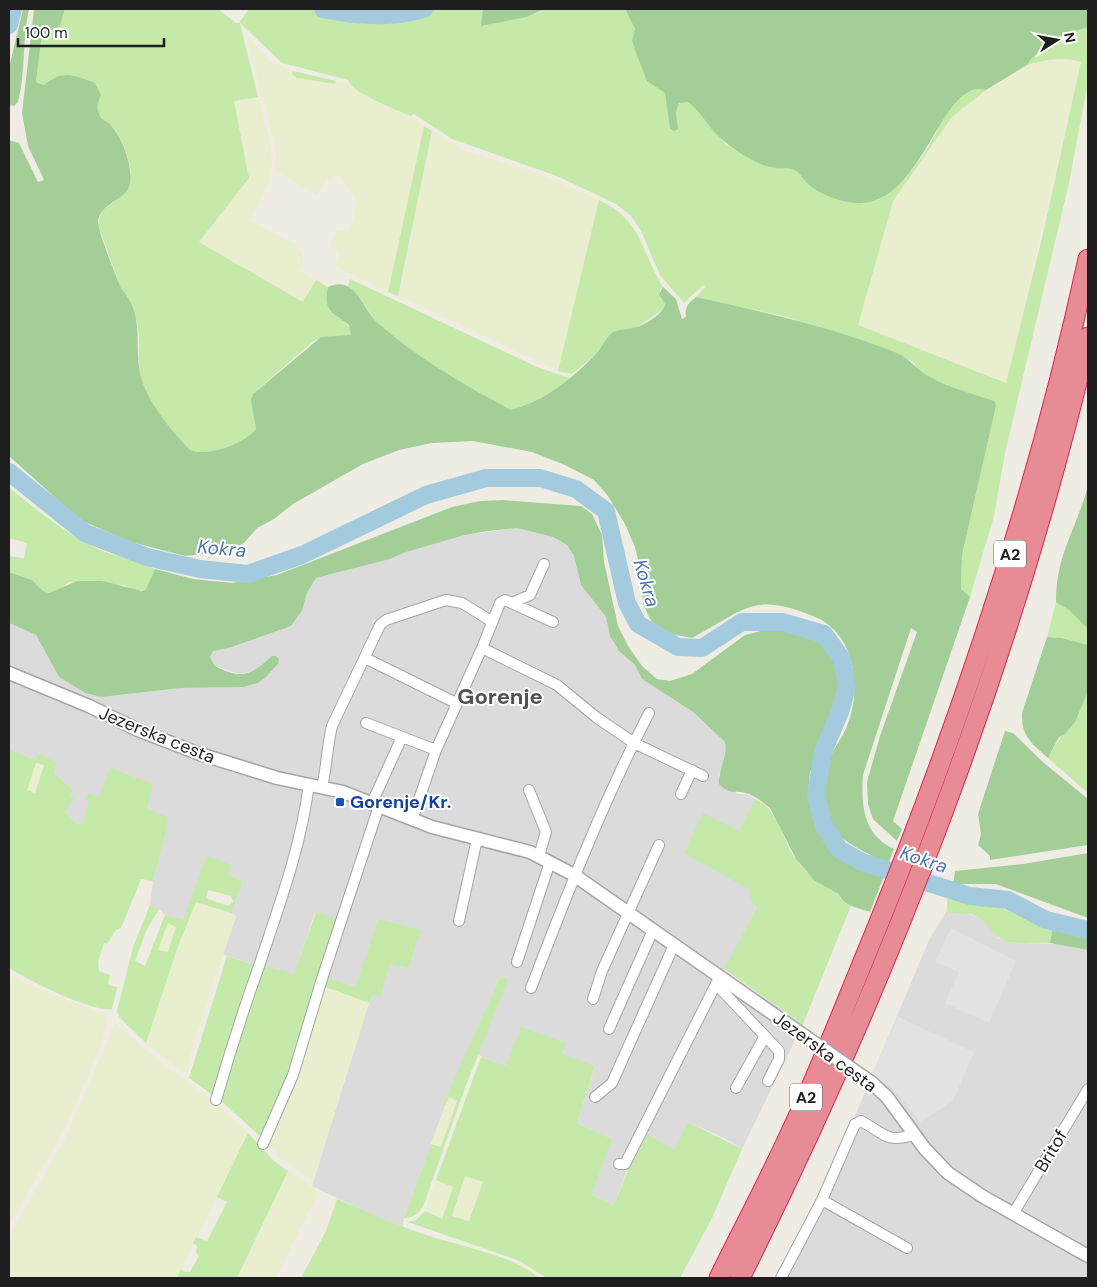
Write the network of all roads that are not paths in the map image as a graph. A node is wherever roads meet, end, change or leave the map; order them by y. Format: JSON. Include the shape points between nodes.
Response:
{"nodes":[{"id":1,"x":1088,"y":260,"type":"edge"},
{"id":2,"x":1088,"y":337,"type":"edge"},
{"id":3,"x":544,"y":564,"type":"dead end"},
{"id":4,"x":512,"y":603,"type":"junction"},
{"id":5,"x":491,"y":621,"type":"junction"},
{"id":6,"x":553,"y":622,"type":"dead end"},
{"id":7,"x":482,"y":648,"type":"junction"},
{"id":8,"x":364,"y":658,"type":"junction"},
{"id":9,"x":9,"y":673,"type":"edge"},
{"id":10,"x":456,"y":703,"type":"junction"},
{"id":11,"x":649,"y":713,"type":"dead end"},
{"id":12,"x":366,"y":723,"type":"dead end"},
{"id":13,"x":402,"y":737,"type":"junction"},
{"id":14,"x":634,"y":743,"type":"junction"},
{"id":15,"x":436,"y":750,"type":"junction"},
{"id":16,"x":692,"y":770,"type":"junction"},
{"id":17,"x":703,"y":776,"type":"dead end"},
{"id":18,"x":316,"y":785,"type":"junction"},
{"id":19,"x":529,"y":790,"type":"dead end"},
{"id":20,"x":682,"y":794,"type":"dead end"},
{"id":21,"x":375,"y":805,"type":"junction"},
{"id":22,"x":412,"y":820,"type":"junction"},
{"id":23,"x":477,"y":839,"type":"junction"},
{"id":24,"x":659,"y":845,"type":"dead end"},
{"id":25,"x":919,"y":845,"type":"junction"},
{"id":26,"x":544,"y":859,"type":"junction"},
{"id":27,"x":574,"y":875,"type":"junction"},
{"id":28,"x":627,"y":913,"type":"junction"},
{"id":29,"x":459,"y":921,"type":"dead end"},
{"id":30,"x":652,"y":930,"type":"junction"},
{"id":31,"x":674,"y":945,"type":"junction"},
{"id":32,"x":517,"y":962,"type":"dead end"},
{"id":33,"x":718,"y":980,"type":"junction"},
{"id":34,"x":531,"y":988,"type":"dead end"},
{"id":35,"x":593,"y":999,"type":"dead end"},
{"id":36,"x":609,"y":1029,"type":"dead end"},
{"id":37,"x":765,"y":1036,"type":"junction"},
{"id":38,"x":768,"y":1081,"type":"dead end"},
{"id":39,"x":736,"y":1088,"type":"dead end"},
{"id":40,"x":1088,"y":1089,"type":"edge"},
{"id":41,"x":595,"y":1097,"type":"dead end"},
{"id":42,"x":216,"y":1100,"type":"dead end"},
{"id":43,"x":915,"y":1134,"type":"junction"},
{"id":44,"x":263,"y":1144,"type":"dead end"},
{"id":45,"x":619,"y":1164,"type":"dead end"},
{"id":46,"x":822,"y":1200,"type":"junction"},
{"id":47,"x":1013,"y":1214,"type":"junction"},
{"id":48,"x":907,"y":1248,"type":"dead end"},
{"id":49,"x":1088,"y":1256,"type":"edge"},
{"id":50,"x":719,"y":1278,"type":"edge"},
{"id":51,"x":740,"y":1278,"type":"edge"},
{"id":52,"x":781,"y":1278,"type":"edge"}],
"edges":[{"from":1,"to":25,"type":"highway","number":"A2","via":[[1053,405],[990,621]]},
{"from":2,"to":25,"type":"highway","number":"A2","via":[[1009,620],[967,746]]},
{"from":3,"to":4,"type":"street","via":[[530,595]]},
{"from":4,"to":5,"type":"street","via":[[500,602]]},
{"from":4,"to":6,"type":"street"},
{"from":5,"to":7,"type":"street"},
{"from":5,"to":8,"type":"street","via":[[462,603],[446,600],[386,620],[380,625]]},
{"from":7,"to":10,"type":"street"},
{"from":7,"to":14,"type":"street","via":[[557,685]]},
{"from":8,"to":10,"type":"street"},
{"from":8,"to":18,"type":"street","via":[[332,726],[328,761]]},
{"from":9,"to":18,"type":"street","name":"Jezerska cesta","via":[[177,746],[249,770]]},
{"from":10,"to":15,"type":"street"},
{"from":11,"to":14,"type":"street"},
{"from":12,"to":13,"type":"street"},
{"from":13,"to":15,"type":"street"},
{"from":13,"to":21,"type":"street"},
{"from":14,"to":16,"type":"street"},
{"from":14,"to":27,"type":"street"},
{"from":15,"to":22,"type":"street"},
{"from":16,"to":17,"type":"street"},
{"from":16,"to":20,"type":"street"},
{"from":18,"to":21,"type":"street","name":"Jezerska cesta"},
{"from":18,"to":42,"type":"street","via":[[306,808],[288,882]]},
{"from":19,"to":26,"type":"street","via":[[546,832]]},
{"from":21,"to":22,"type":"street","name":"Jezerska cesta"},
{"from":21,"to":44,"type":"street","via":[[293,1076]]},
{"from":22,"to":23,"type":"street","name":"Jezerska cesta"},
{"from":23,"to":26,"type":"street","name":"Jezerska cesta"},
{"from":23,"to":29,"type":"street"},
{"from":24,"to":28,"type":"street"},
{"from":25,"to":50,"type":"highway","number":"A2","via":[[884,911],[790,1136]]},
{"from":25,"to":51,"type":"highway","number":"A2","via":[[901,918],[776,1205]]},
{"from":26,"to":27,"type":"street","name":"Jezerska cesta"},
{"from":26,"to":32,"type":"street"},
{"from":27,"to":28,"type":"street","name":"Jezerska cesta"},
{"from":27,"to":34,"type":"street"},
{"from":28,"to":30,"type":"street","name":"Jezerska cesta"},
{"from":28,"to":35,"type":"street"},
{"from":30,"to":31,"type":"street","name":"Jezerska cesta"},
{"from":30,"to":36,"type":"street"},
{"from":31,"to":33,"type":"street","name":"Jezerska cesta"},
{"from":31,"to":41,"type":"street","via":[[612,1083]]},
{"from":33,"to":37,"type":"street"},
{"from":33,"to":43,"type":"street","name":"Jezerska cesta","bridge":true,"via":[[872,1083]]},
{"from":33,"to":45,"type":"street","via":[[625,1164]]},
{"from":37,"to":38,"type":"street","via":[[779,1051],[779,1059]]},
{"from":37,"to":39,"type":"street","name":"Jezerska cesta"},
{"from":40,"to":47,"type":"street","name":"Britof"},
{"from":43,"to":46,"type":"street","via":[[890,1139],[861,1121],[855,1124]]},
{"from":43,"to":47,"type":"street","name":"Jezerska cesta","via":[[964,1186]]},
{"from":46,"to":48,"type":"street"},
{"from":46,"to":52,"type":"street"},
{"from":47,"to":49,"type":"street"}]}
